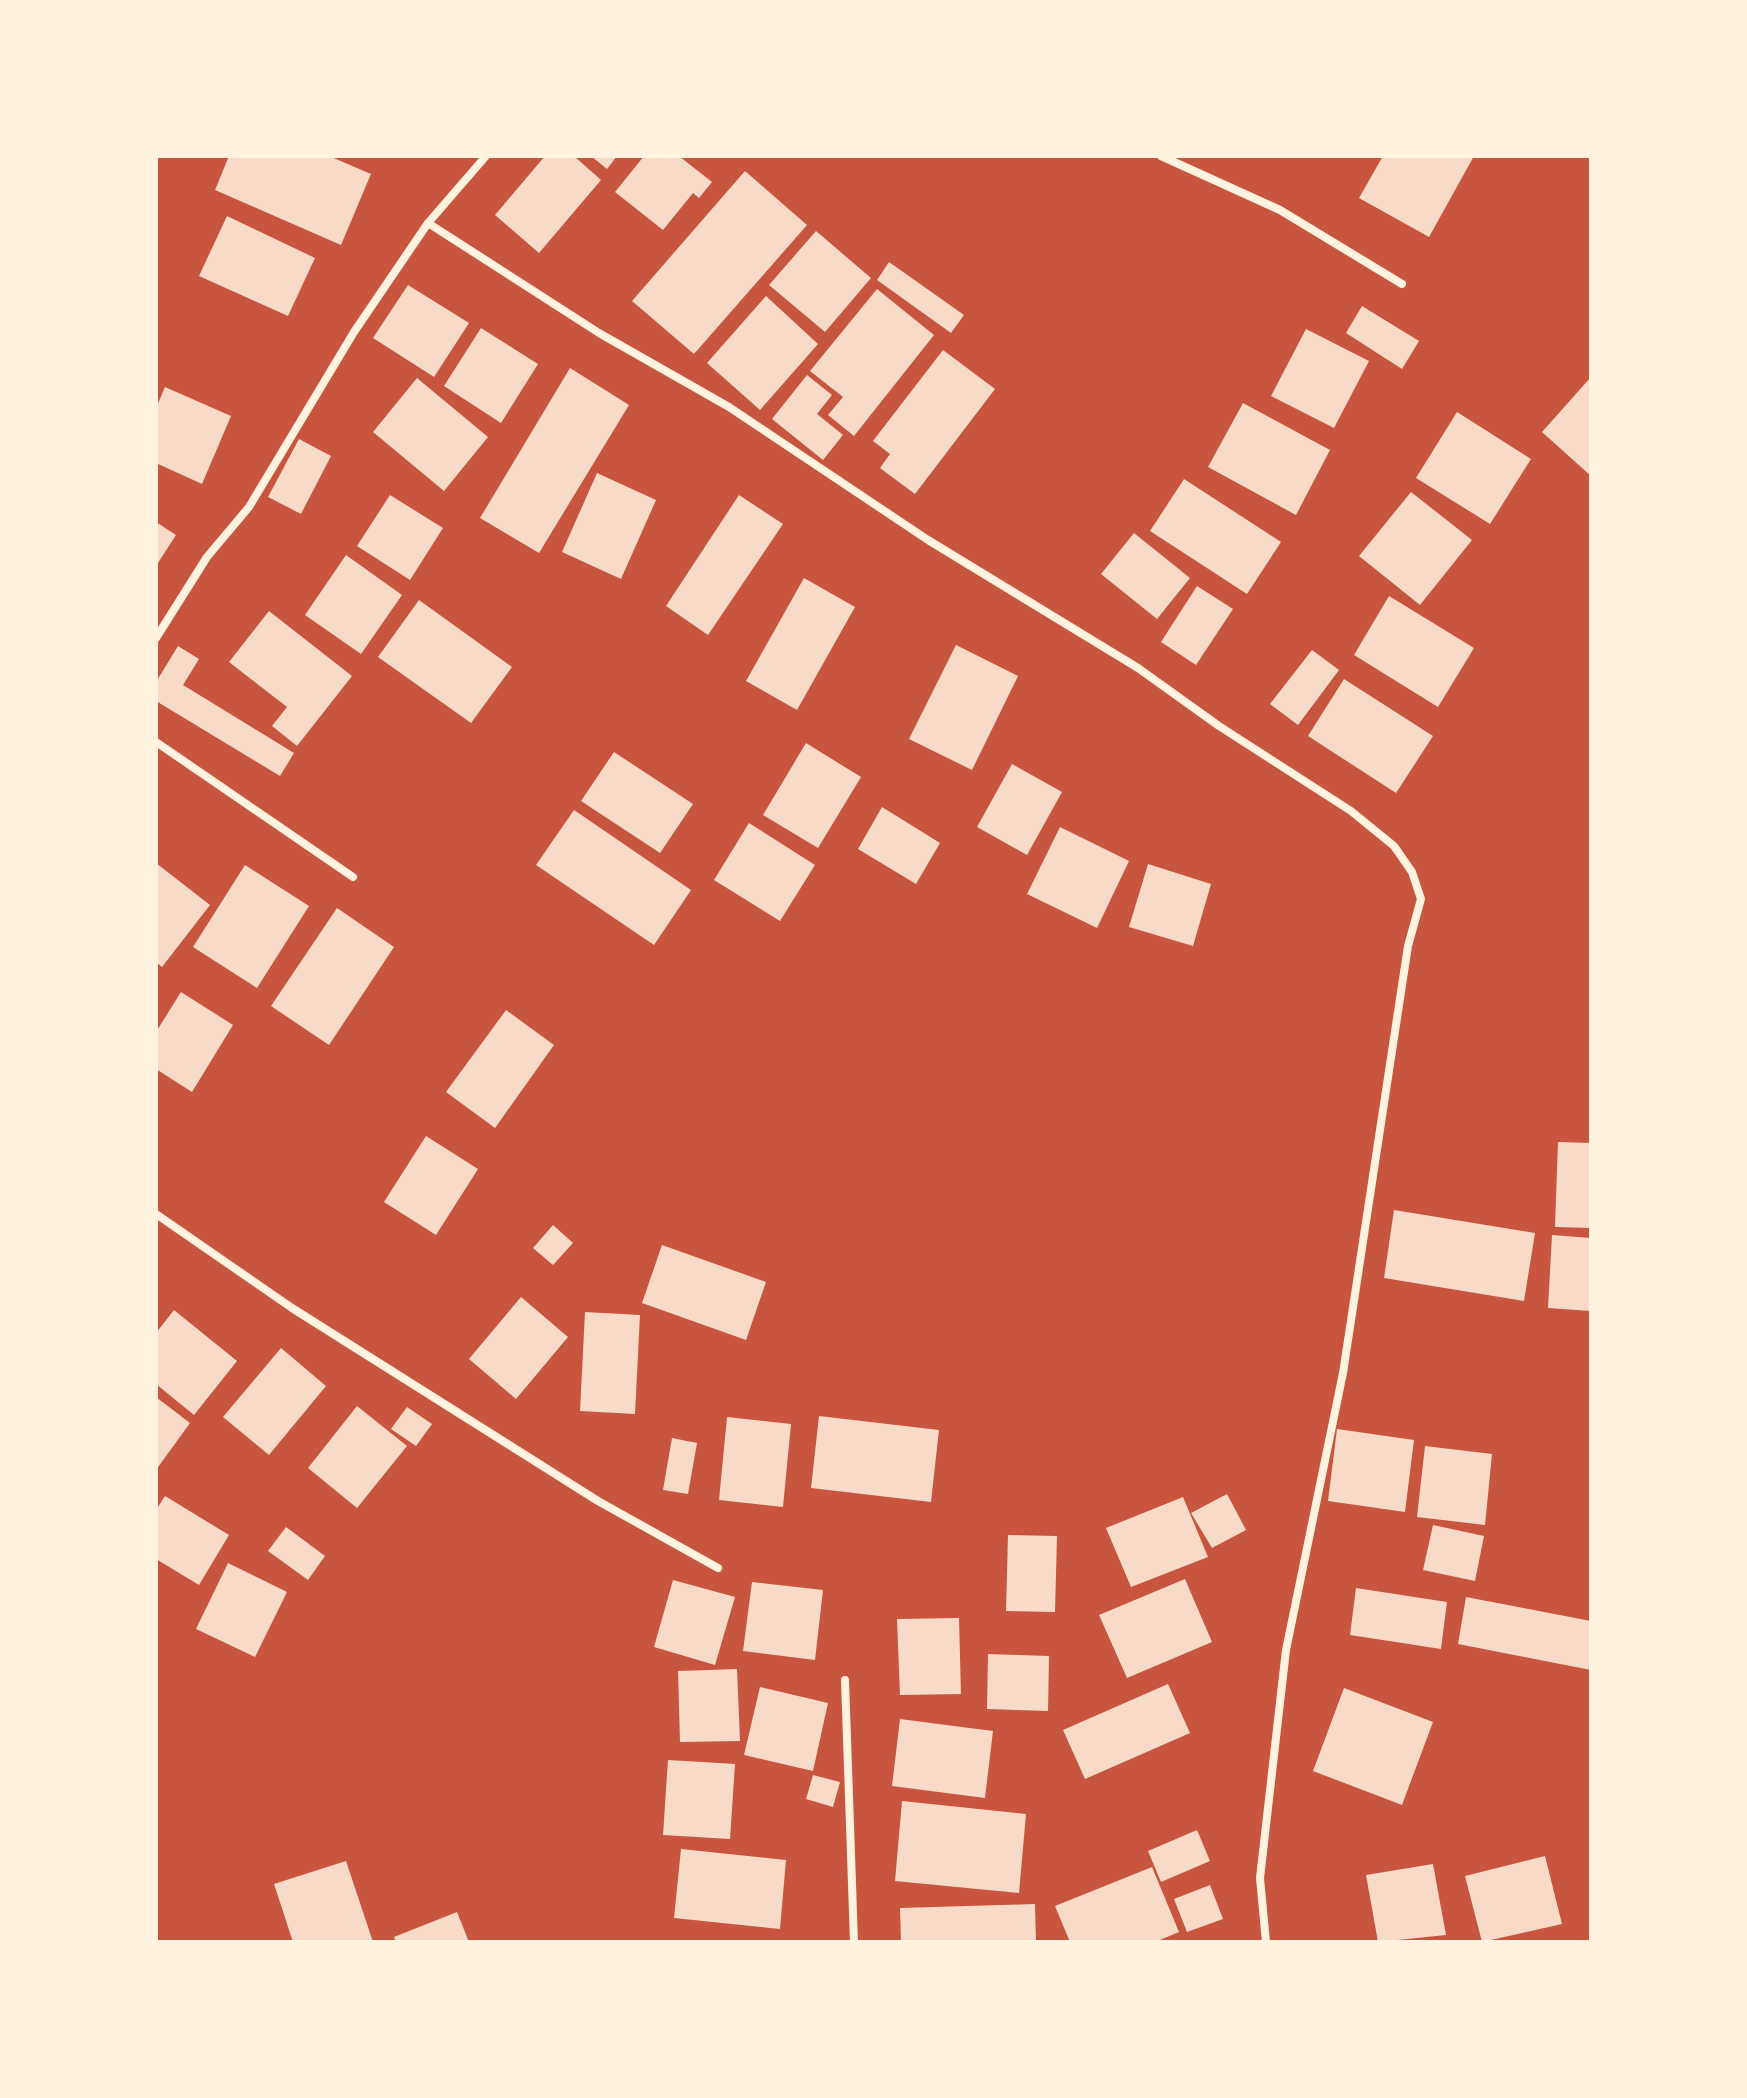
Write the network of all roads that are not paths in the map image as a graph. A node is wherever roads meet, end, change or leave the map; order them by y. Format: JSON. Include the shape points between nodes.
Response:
{"nodes":[{"id":1,"x":486,"y":156,"type":"edge"},
{"id":2,"x":1161,"y":156,"type":"edge"},
{"id":3,"x":428,"y":223,"type":"junction"},
{"id":4,"x":1402,"y":284,"type":"dead end"},
{"id":5,"x":156,"y":638,"type":"edge"},
{"id":6,"x":156,"y":742,"type":"edge"},
{"id":7,"x":353,"y":877,"type":"dead end"},
{"id":8,"x":156,"y":1214,"type":"edge"},
{"id":9,"x":718,"y":1568,"type":"dead end"},
{"id":10,"x":845,"y":1680,"type":"dead end"},
{"id":11,"x":854,"y":1942,"type":"edge"},
{"id":12,"x":1266,"y":1942,"type":"edge"}],
"edges":[{"from":1,"to":3,"type":"street"},
{"from":2,"to":4,"type":"street","via":[[1280,210]]},
{"from":3,"to":5,"type":"street","via":[[347,344],[249,507],[207,557]]},
{"from":3,"to":12,"type":"street","via":[[1138,668],[1351,811],[1394,846],[1412,872],[1421,899],[1408,946],[1343,1373],[1286,1650],[1260,1878]]},
{"from":6,"to":7,"type":"street"},
{"from":8,"to":9,"type":"street","via":[[292,1308],[598,1501]]},
{"from":10,"to":11,"type":"street"}]}
